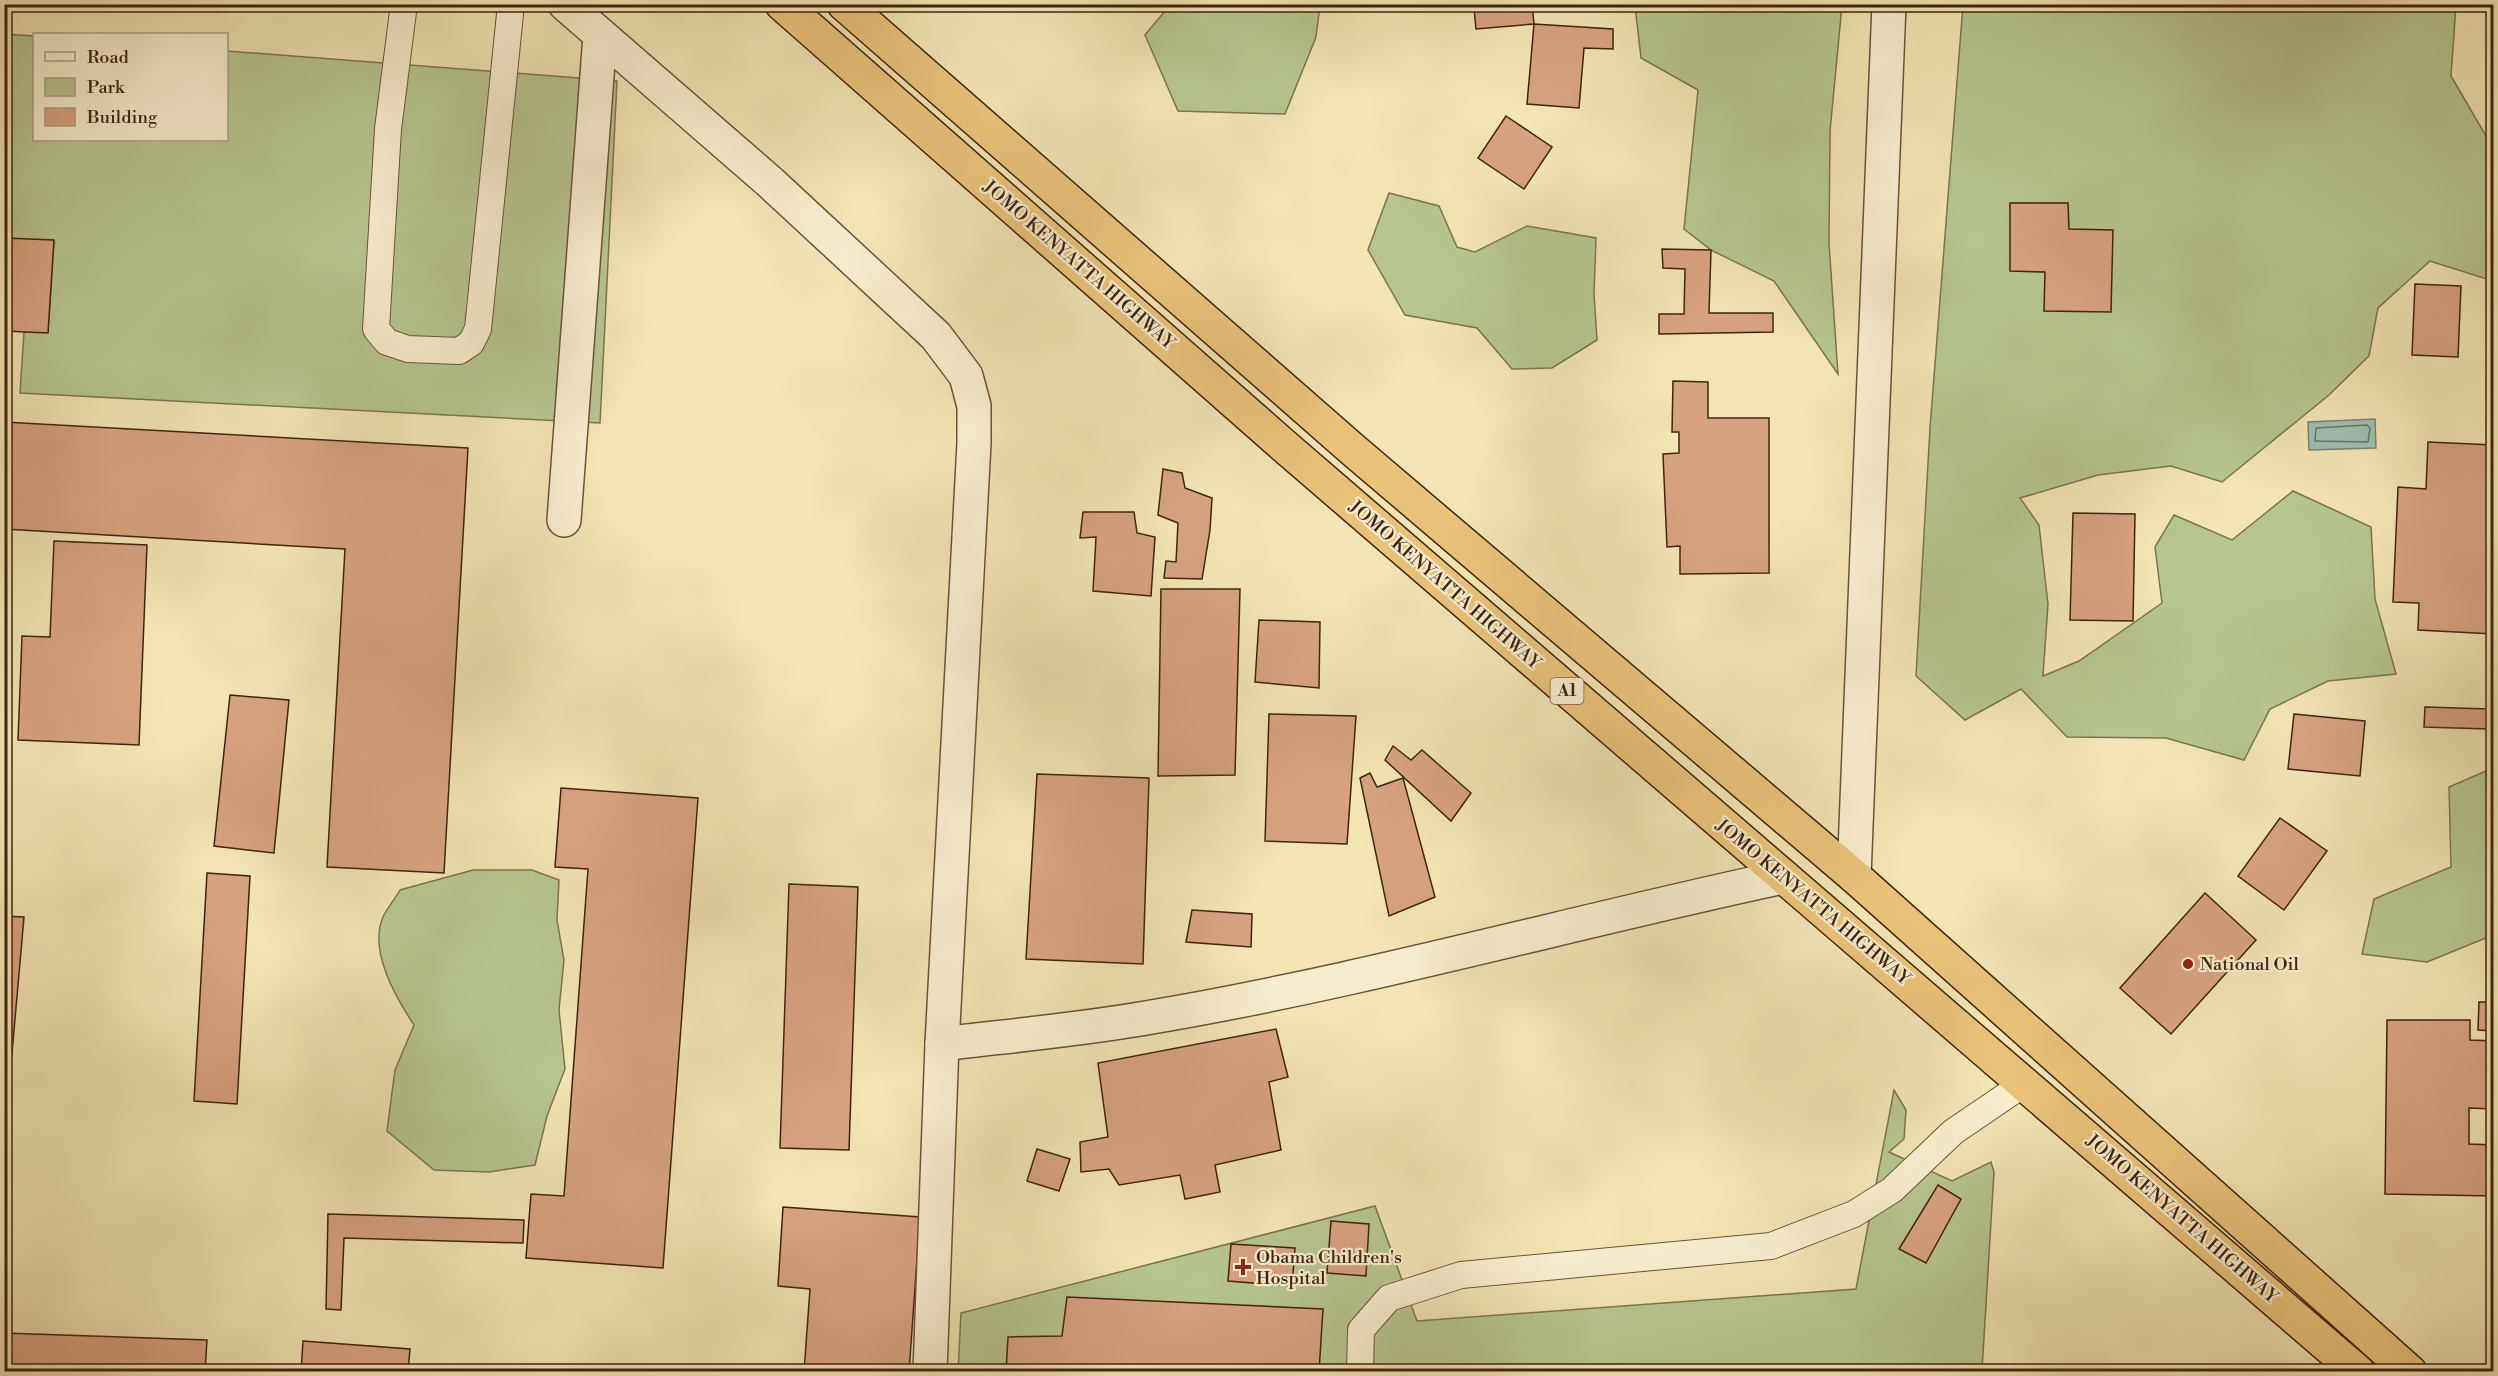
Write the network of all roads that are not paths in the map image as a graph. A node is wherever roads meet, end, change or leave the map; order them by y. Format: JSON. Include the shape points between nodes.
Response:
{"nodes":[{"id":1,"x":404,"y":4,"type":"edge"},
{"id":2,"x":511,"y":4,"type":"edge"},
{"id":3,"x":565,"y":4,"type":"edge"},
{"id":4,"x":782,"y":4,"type":"edge"},
{"id":5,"x":1889,"y":4,"type":"edge"},
{"id":6,"x":853,"y":8,"type":"edge"},
{"id":7,"x":600,"y":35,"type":"junction"},
{"id":8,"x":564,"y":520,"type":"dead end"},
{"id":9,"x":1854,"y":876,"type":"junction"},
{"id":10,"x":1783,"y":877,"type":"junction"},
{"id":11,"x":942,"y":1044,"type":"junction"},
{"id":12,"x":2025,"y":1083,"type":"junction"},
{"id":13,"x":930,"y":1371,"type":"edge"},
{"id":14,"x":1360,"y":1371,"type":"edge"},
{"id":15,"x":2358,"y":1371,"type":"edge"},
{"id":16,"x":2410,"y":1371,"type":"edge"}],
"edges":[{"from":1,"to":2,"type":"lane","via":[[388,129],[376,329],[387,342],[408,349],[459,351],[471,343],[478,329]]},
{"from":3,"to":7,"type":"street"},
{"from":4,"to":10,"type":"highway","name":"JOMO KENYATTA HIGHWAY","number":"A1"},
{"from":5,"to":9,"type":"street"},
{"from":6,"to":9,"type":"highway","name":"JOMO KENYATTA HIGHWAY","number":"A1","via":[[1352,449]]},
{"from":7,"to":8,"type":"street"},
{"from":7,"to":11,"type":"street","via":[[771,183],[936,336],[966,376],[974,406],[974,443]]},
{"from":9,"to":16,"type":"highway","name":"JOMO KENYATTA HIGHWAY","number":"A1"},
{"from":10,"to":11,"type":"street","via":[[1447,956],[1220,1004],[1139,1019]]},
{"from":10,"to":12,"type":"highway","name":"JOMO KENYATTA HIGHWAY","number":"A1"},
{"from":11,"to":13,"type":"street"},
{"from":12,"to":14,"type":"lane","via":[[1953,1132],[1883,1196],[1854,1214],[1771,1246],[1461,1275],[1389,1298],[1361,1330]]},
{"from":12,"to":15,"type":"highway","name":"JOMO KENYATTA HIGHWAY","number":"A1"}]}
